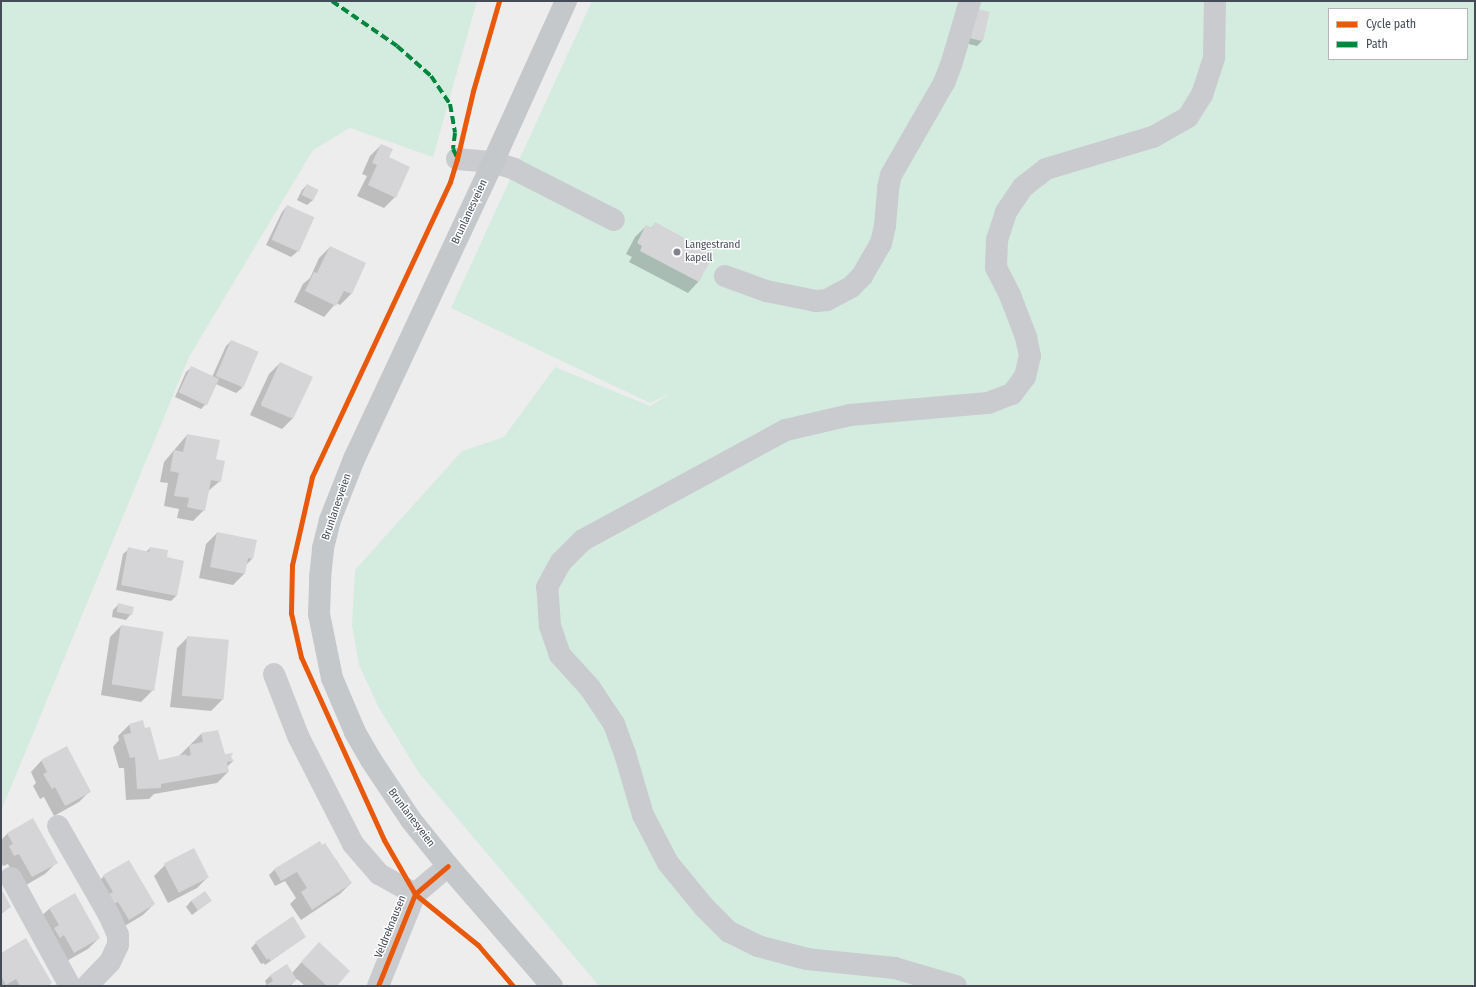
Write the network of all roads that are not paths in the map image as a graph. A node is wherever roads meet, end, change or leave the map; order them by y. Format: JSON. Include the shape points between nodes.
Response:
{"nodes":[{"id":1,"x":566,"y":1,"type":"edge"},
{"id":2,"x":970,"y":1,"type":"edge"},
{"id":3,"x":1215,"y":1,"type":"edge"},
{"id":4,"x":458,"y":159,"type":"dead end"},
{"id":5,"x":493,"y":162,"type":"junction"},
{"id":6,"x":614,"y":220,"type":"dead end"},
{"id":7,"x":725,"y":276,"type":"dead end"},
{"id":8,"x":274,"y":674,"type":"dead end"},
{"id":9,"x":58,"y":826,"type":"dead end"},
{"id":10,"x":448,"y":866,"type":"junction"},
{"id":11,"x":11,"y":878,"type":"dead end"},
{"id":12,"x":415,"y":894,"type":"junction"},
{"id":13,"x":70,"y":986,"type":"edge"},
{"id":14,"x":87,"y":986,"type":"edge"},
{"id":15,"x":378,"y":986,"type":"edge"},
{"id":16,"x":552,"y":986,"type":"edge"},
{"id":17,"x":956,"y":986,"type":"edge"}],
"edges":[{"from":1,"to":5,"type":"main road","name":"Brunlanesveien"},
{"from":2,"to":7,"type":"street","via":[[944,83],[891,174],[881,243],[862,276],[851,286],[827,300],[816,301],[766,291]]},
{"from":3,"to":17,"type":"street","via":[[1214,57],[1202,95],[1188,117],[1153,137],[1046,169],[1023,187],[1006,212],[997,240],[996,268],[1010,295],[1026,337],[1030,356],[1025,377],[1012,394],[988,403],[850,415],[786,430],[583,540],[561,562],[547,587],[550,626],[560,655],[590,688],[614,724],[643,815],[668,863],[704,907],[730,932],[758,946],[807,959],[895,968]]},
{"from":4,"to":5,"type":"street"},
{"from":5,"to":6,"type":"street","via":[[514,169]]},
{"from":5,"to":10,"type":"main road","name":"Brunlanesveien","via":[[354,460],[330,520],[323,548],[320,578],[319,614],[325,651],[342,706],[389,789]]},
{"from":8,"to":12,"type":"street","via":[[298,736],[354,844],[379,874]]},
{"from":9,"to":14,"type":"street","via":[[118,935],[118,945],[110,962]]},
{"from":10,"to":12,"type":"street","name":"Veldreknausen"},
{"from":10,"to":16,"type":"main road","name":"Brunlanesveien"},
{"from":11,"to":13,"type":"street"},
{"from":12,"to":15,"type":"street","name":"Veldreknausen"}]}
